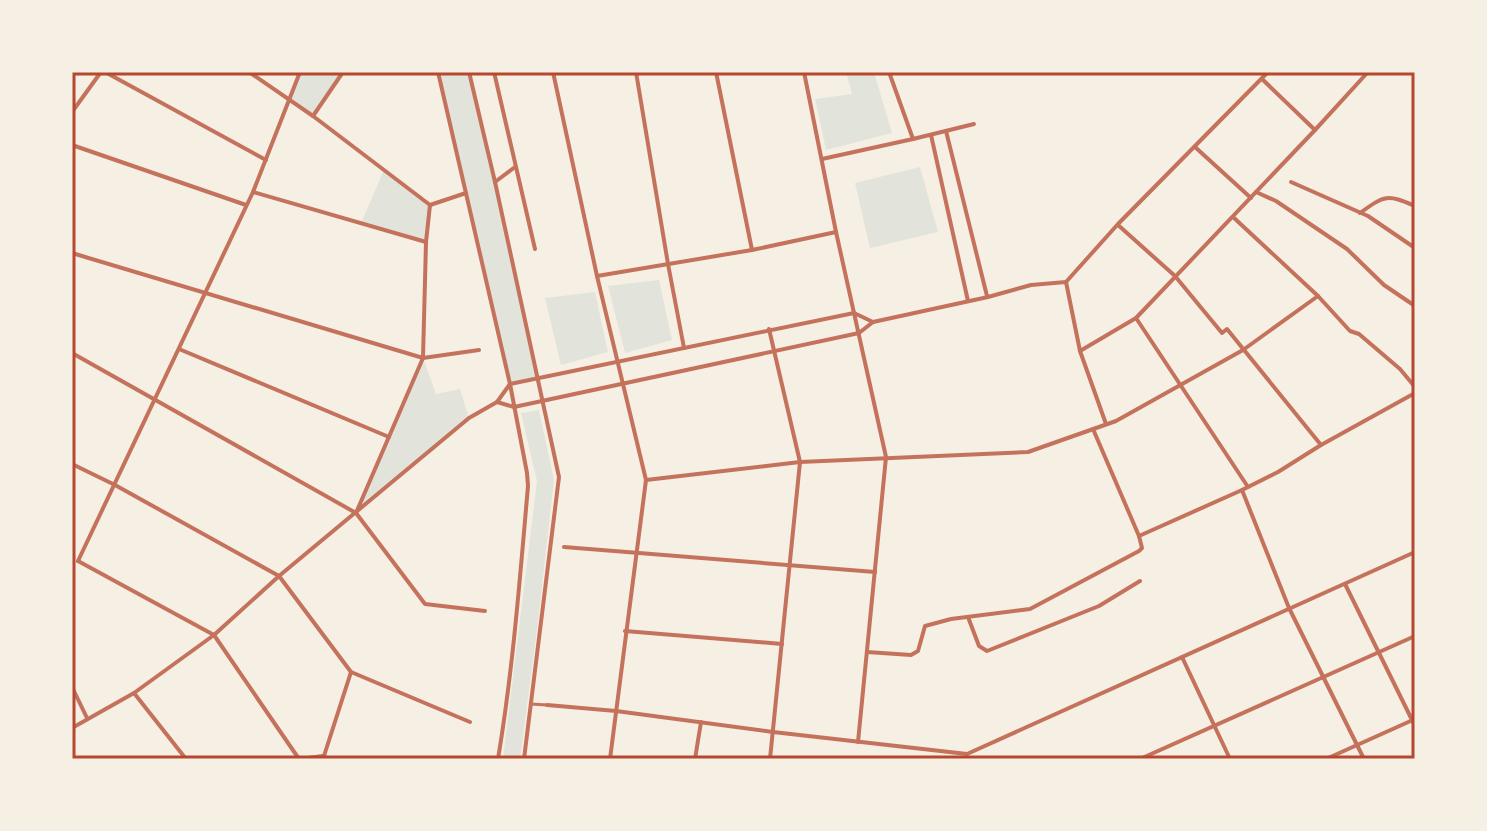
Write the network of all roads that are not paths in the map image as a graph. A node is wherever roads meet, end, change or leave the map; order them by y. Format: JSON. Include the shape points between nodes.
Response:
{"nodes":[{"id":1,"x":103,"y":72,"type":"edge"},
{"id":2,"x":249,"y":72,"type":"edge"},
{"id":3,"x":300,"y":72,"type":"edge"},
{"id":4,"x":343,"y":72,"type":"edge"},
{"id":5,"x":438,"y":72,"type":"edge"},
{"id":6,"x":469,"y":72,"type":"edge"},
{"id":7,"x":494,"y":72,"type":"edge"},
{"id":8,"x":553,"y":72,"type":"edge"},
{"id":9,"x":636,"y":72,"type":"edge"},
{"id":10,"x":716,"y":72,"type":"edge"},
{"id":11,"x":804,"y":72,"type":"edge"},
{"id":12,"x":889,"y":72,"type":"edge"},
{"id":13,"x":1268,"y":72,"type":"edge"},
{"id":14,"x":1368,"y":72,"type":"edge"},
{"id":15,"x":1261,"y":79,"type":"junction"},
{"id":16,"x":289,"y":100,"type":"junction"},
{"id":17,"x":72,"y":112,"type":"edge"},
{"id":18,"x":313,"y":116,"type":"junction"},
{"id":19,"x":974,"y":124,"type":"dead end"},
{"id":20,"x":1315,"y":130,"type":"junction"},
{"id":21,"x":946,"y":131,"type":"junction"},
{"id":22,"x":931,"y":135,"type":"junction"},
{"id":23,"x":913,"y":139,"type":"junction"},
{"id":24,"x":72,"y":145,"type":"edge"},
{"id":25,"x":1195,"y":147,"type":"junction"},
{"id":26,"x":822,"y":159,"type":"junction"},
{"id":27,"x":266,"y":160,"type":"junction"},
{"id":28,"x":515,"y":167,"type":"junction"},
{"id":29,"x":495,"y":182,"type":"junction"},
{"id":30,"x":1291,"y":182,"type":"dead end"},
{"id":31,"x":253,"y":192,"type":"junction"},
{"id":32,"x":1256,"y":192,"type":"junction"},
{"id":33,"x":466,"y":193,"type":"junction"},
{"id":34,"x":1251,"y":198,"type":"junction"},
{"id":35,"x":246,"y":205,"type":"junction"},
{"id":36,"x":430,"y":205,"type":"junction"},
{"id":37,"x":1415,"y":206,"type":"edge"},
{"id":38,"x":1360,"y":213,"type":"junction"},
{"id":39,"x":1233,"y":217,"type":"junction"},
{"id":40,"x":1118,"y":224,"type":"junction"},
{"id":41,"x":836,"y":232,"type":"junction"},
{"id":42,"x":426,"y":242,"type":"junction"},
{"id":43,"x":1415,"y":248,"type":"edge"},
{"id":44,"x":535,"y":249,"type":"dead end"},
{"id":45,"x":752,"y":250,"type":"junction"},
{"id":46,"x":72,"y":253,"type":"edge"},
{"id":47,"x":668,"y":264,"type":"junction"},
{"id":48,"x":597,"y":276,"type":"junction"},
{"id":49,"x":1175,"y":276,"type":"junction"},
{"id":50,"x":1066,"y":282,"type":"junction"},
{"id":51,"x":206,"y":292,"type":"junction"},
{"id":52,"x":1318,"y":296,"type":"junction"},
{"id":53,"x":988,"y":297,"type":"junction"},
{"id":54,"x":968,"y":301,"type":"junction"},
{"id":55,"x":1415,"y":306,"type":"edge"},
{"id":56,"x":854,"y":313,"type":"junction"},
{"id":57,"x":1136,"y":318,"type":"junction"},
{"id":58,"x":873,"y":322,"type":"junction"},
{"id":59,"x":769,"y":329,"type":"junction"},
{"id":60,"x":859,"y":333,"type":"junction"},
{"id":61,"x":684,"y":348,"type":"junction"},
{"id":62,"x":179,"y":349,"type":"junction"},
{"id":63,"x":479,"y":350,"type":"dead end"},
{"id":64,"x":1243,"y":350,"type":"junction"},
{"id":65,"x":775,"y":351,"type":"junction"},
{"id":66,"x":1080,"y":351,"type":"junction"},
{"id":67,"x":72,"y":353,"type":"edge"},
{"id":68,"x":423,"y":358,"type":"junction"},
{"id":69,"x":617,"y":363,"type":"junction"},
{"id":70,"x":537,"y":379,"type":"junction"},
{"id":71,"x":510,"y":384,"type":"junction"},
{"id":72,"x":622,"y":384,"type":"junction"},
{"id":73,"x":1179,"y":385,"type":"junction"},
{"id":74,"x":1415,"y":390,"type":"edge"},
{"id":75,"x":155,"y":399,"type":"junction"},
{"id":76,"x":541,"y":401,"type":"junction"},
{"id":77,"x":497,"y":402,"type":"junction"},
{"id":78,"x":514,"y":407,"type":"junction"},
{"id":79,"x":1106,"y":424,"type":"junction"},
{"id":80,"x":1093,"y":429,"type":"junction"},
{"id":81,"x":389,"y":437,"type":"junction"},
{"id":82,"x":1321,"y":445,"type":"junction"},
{"id":83,"x":886,"y":457,"type":"junction"},
{"id":84,"x":800,"y":462,"type":"junction"},
{"id":85,"x":72,"y":464,"type":"edge"},
{"id":86,"x":646,"y":480,"type":"junction"},
{"id":87,"x":115,"y":485,"type":"junction"},
{"id":88,"x":1248,"y":487,"type":"junction"},
{"id":89,"x":1242,"y":490,"type":"junction"},
{"id":90,"x":356,"y":513,"type":"junction"},
{"id":91,"x":1139,"y":536,"type":"junction"},
{"id":92,"x":564,"y":547,"type":"dead end"},
{"id":93,"x":635,"y":552,"type":"junction"},
{"id":94,"x":1415,"y":552,"type":"edge"},
{"id":95,"x":75,"y":561,"type":"edge"},
{"id":96,"x":790,"y":565,"type":"junction"},
{"id":97,"x":875,"y":572,"type":"junction"},
{"id":98,"x":279,"y":576,"type":"junction"},
{"id":99,"x":1140,"y":581,"type":"dead end"},
{"id":100,"x":1345,"y":584,"type":"junction"},
{"id":101,"x":1289,"y":608,"type":"junction"},
{"id":102,"x":485,"y":611,"type":"dead end"},
{"id":103,"x":968,"y":617,"type":"junction"},
{"id":104,"x":625,"y":631,"type":"junction"},
{"id":105,"x":214,"y":635,"type":"junction"},
{"id":106,"x":1415,"y":636,"type":"edge"},
{"id":107,"x":782,"y":644,"type":"junction"},
{"id":108,"x":867,"y":652,"type":"junction"},
{"id":109,"x":1378,"y":653,"type":"junction"},
{"id":110,"x":1182,"y":657,"type":"junction"},
{"id":111,"x":351,"y":672,"type":"junction"},
{"id":112,"x":1323,"y":677,"type":"junction"},
{"id":113,"x":72,"y":687,"type":"edge"},
{"id":114,"x":134,"y":693,"type":"junction"},
{"id":115,"x":531,"y":704,"type":"junction"},
{"id":116,"x":547,"y":705,"type":"joint"},
{"id":117,"x":616,"y":711,"type":"junction"},
{"id":118,"x":87,"y":718,"type":"junction"},
{"id":119,"x":470,"y":722,"type":"dead end"},
{"id":120,"x":701,"y":722,"type":"junction"},
{"id":121,"x":1414,"y":722,"type":"edge"},
{"id":122,"x":1215,"y":725,"type":"junction"},
{"id":123,"x":72,"y":728,"type":"edge"},
{"id":124,"x":773,"y":732,"type":"junction"},
{"id":125,"x":858,"y":742,"type":"junction"},
{"id":126,"x":1356,"y":745,"type":"junction"},
{"id":127,"x":968,"y":756,"type":"edge"},
{"id":128,"x":323,"y":757,"type":"edge"},
{"id":129,"x":186,"y":759,"type":"edge"},
{"id":130,"x":299,"y":759,"type":"edge"},
{"id":131,"x":330,"y":759,"type":"edge"},
{"id":132,"x":498,"y":759,"type":"edge"},
{"id":133,"x":524,"y":759,"type":"edge"},
{"id":134,"x":610,"y":759,"type":"edge"},
{"id":135,"x":695,"y":759,"type":"edge"},
{"id":136,"x":770,"y":759,"type":"edge"},
{"id":137,"x":1140,"y":759,"type":"edge"},
{"id":138,"x":1230,"y":759,"type":"edge"},
{"id":139,"x":1326,"y":759,"type":"edge"},
{"id":140,"x":1364,"y":759,"type":"edge"}],
"edges":[{"from":1,"to":17,"type":"street"},
{"from":1,"to":27,"type":"street"},
{"from":2,"to":16,"type":"street"},
{"from":3,"to":16,"type":"street"},
{"from":4,"to":18,"type":"street"},
{"from":5,"to":33,"type":"street"},
{"from":6,"to":29,"type":"street"},
{"from":7,"to":28,"type":"street"},
{"from":8,"to":48,"type":"street"},
{"from":9,"to":47,"type":"street"},
{"from":10,"to":45,"type":"street"},
{"from":11,"to":26,"type":"street"},
{"from":12,"to":23,"type":"street"},
{"from":13,"to":15,"type":"street"},
{"from":14,"to":20,"type":"street"},
{"from":15,"to":20,"type":"street"},
{"from":15,"to":25,"type":"street"},
{"from":16,"to":18,"type":"street"},
{"from":16,"to":27,"type":"street"},
{"from":18,"to":36,"type":"street"},
{"from":19,"to":21,"type":"street"},
{"from":20,"to":32,"type":"street"},
{"from":21,"to":22,"type":"street"},
{"from":21,"to":53,"type":"street"},
{"from":22,"to":23,"type":"street"},
{"from":22,"to":54,"type":"street"},
{"from":23,"to":26,"type":"street"},
{"from":24,"to":35,"type":"street"},
{"from":25,"to":34,"type":"street"},
{"from":25,"to":40,"type":"street"},
{"from":26,"to":41,"type":"street"},
{"from":27,"to":31,"type":"street"},
{"from":28,"to":29,"type":"street"},
{"from":28,"to":44,"type":"street"},
{"from":29,"to":70,"type":"street"},
{"from":30,"to":38,"type":"street"},
{"from":31,"to":35,"type":"street"},
{"from":31,"to":42,"type":"street"},
{"from":32,"to":34,"type":"street"},
{"from":32,"to":55,"type":"street","via":[[1347,249]]},
{"from":33,"to":36,"type":"street"},
{"from":33,"to":71,"type":"street"},
{"from":34,"to":39,"type":"street"},
{"from":35,"to":51,"type":"street"},
{"from":36,"to":42,"type":"street"},
{"from":37,"to":38,"type":"street","via":[[1389,197]]},
{"from":38,"to":43,"type":"street"},
{"from":39,"to":49,"type":"street"},
{"from":39,"to":52,"type":"street"},
{"from":40,"to":49,"type":"street"},
{"from":40,"to":50,"type":"street"},
{"from":41,"to":45,"type":"street"},
{"from":41,"to":56,"type":"street"},
{"from":42,"to":68,"type":"street"},
{"from":45,"to":47,"type":"street"},
{"from":46,"to":51,"type":"street"},
{"from":47,"to":48,"type":"street"},
{"from":47,"to":61,"type":"street"},
{"from":48,"to":69,"type":"street"},
{"from":49,"to":57,"type":"street"},
{"from":49,"to":64,"type":"street"},
{"from":50,"to":53,"type":"street"},
{"from":50,"to":66,"type":"street"},
{"from":51,"to":62,"type":"street"},
{"from":51,"to":68,"type":"street"},
{"from":52,"to":64,"type":"street"},
{"from":52,"to":74,"type":"street","via":[[1350,331],[1400,369]]},
{"from":53,"to":54,"type":"street"},
{"from":54,"to":58,"type":"street"},
{"from":56,"to":58,"type":"street"},
{"from":56,"to":59,"type":"street"},
{"from":56,"to":60,"type":"street"},
{"from":57,"to":66,"type":"street"},
{"from":57,"to":73,"type":"street"},
{"from":58,"to":60,"type":"street"},
{"from":59,"to":61,"type":"street"},
{"from":59,"to":65,"type":"street"},
{"from":60,"to":65,"type":"street"},
{"from":60,"to":83,"type":"street"},
{"from":61,"to":69,"type":"street"},
{"from":62,"to":75,"type":"street"},
{"from":62,"to":81,"type":"street"},
{"from":63,"to":68,"type":"street"},
{"from":64,"to":73,"type":"street"},
{"from":64,"to":82,"type":"street"},
{"from":65,"to":72,"type":"street"},
{"from":65,"to":84,"type":"street"},
{"from":66,"to":79,"type":"street"},
{"from":67,"to":75,"type":"street"},
{"from":68,"to":81,"type":"street"},
{"from":69,"to":70,"type":"street"},
{"from":69,"to":72,"type":"street"},
{"from":70,"to":71,"type":"street"},
{"from":70,"to":76,"type":"street"},
{"from":71,"to":77,"type":"street"},
{"from":71,"to":78,"type":"street"},
{"from":72,"to":76,"type":"street"},
{"from":72,"to":86,"type":"street"},
{"from":73,"to":79,"type":"street"},
{"from":73,"to":88,"type":"street"},
{"from":74,"to":82,"type":"street"},
{"from":75,"to":87,"type":"street"},
{"from":75,"to":90,"type":"street"},
{"from":76,"to":78,"type":"street"},
{"from":76,"to":115,"type":"street","via":[[559,477]]},
{"from":77,"to":78,"type":"street"},
{"from":77,"to":90,"type":"street","via":[[469,418]]},
{"from":78,"to":132,"type":"street","via":[[528,486]]},
{"from":79,"to":80,"type":"street"},
{"from":80,"to":83,"type":"street","via":[[1028,452]]},
{"from":80,"to":91,"type":"street"},
{"from":81,"to":90,"type":"street"},
{"from":82,"to":88,"type":"street"},
{"from":83,"to":84,"type":"street"},
{"from":83,"to":97,"type":"street"},
{"from":84,"to":86,"type":"street"},
{"from":84,"to":96,"type":"street"},
{"from":85,"to":87,"type":"street"},
{"from":86,"to":93,"type":"street"},
{"from":87,"to":95,"type":"street"},
{"from":87,"to":98,"type":"street"},
{"from":88,"to":89,"type":"street"},
{"from":89,"to":91,"type":"street"},
{"from":89,"to":101,"type":"street"},
{"from":90,"to":98,"type":"street"},
{"from":90,"to":102,"type":"street","via":[[425,604]]},
{"from":91,"to":103,"type":"street","via":[[1139,551],[1030,609]]},
{"from":92,"to":93,"type":"street"},
{"from":93,"to":96,"type":"street"},
{"from":93,"to":104,"type":"street"},
{"from":94,"to":100,"type":"street"},
{"from":95,"to":105,"type":"street"},
{"from":96,"to":97,"type":"street"},
{"from":96,"to":107,"type":"street"},
{"from":97,"to":108,"type":"street"},
{"from":98,"to":105,"type":"street"},
{"from":98,"to":111,"type":"street"},
{"from":99,"to":103,"type":"street","via":[[1099,606],[987,651],[979,646]]},
{"from":100,"to":101,"type":"street"},
{"from":100,"to":109,"type":"street"},
{"from":101,"to":110,"type":"street"},
{"from":101,"to":112,"type":"street"},
{"from":103,"to":108,"type":"street","via":[[925,626],[918,651],[911,655]]},
{"from":104,"to":107,"type":"street"},
{"from":104,"to":117,"type":"street"},
{"from":105,"to":114,"type":"street"},
{"from":105,"to":130,"type":"street"},
{"from":106,"to":109,"type":"street"},
{"from":107,"to":124,"type":"street"},
{"from":108,"to":125,"type":"street"},
{"from":109,"to":112,"type":"street"},
{"from":109,"to":121,"type":"street"},
{"from":110,"to":122,"type":"street"},
{"from":110,"to":127,"type":"street"},
{"from":111,"to":119,"type":"street"},
{"from":111,"to":128,"type":"street"},
{"from":112,"to":122,"type":"street"},
{"from":112,"to":126,"type":"street"},
{"from":113,"to":118,"type":"street"},
{"from":114,"to":118,"type":"street"},
{"from":114,"to":129,"type":"street"},
{"from":115,"to":116,"type":"street"},
{"from":115,"to":133,"type":"street"},
{"from":116,"to":117,"type":"street"},
{"from":117,"to":120,"type":"street"},
{"from":117,"to":134,"type":"street"},
{"from":118,"to":123,"type":"street"},
{"from":120,"to":124,"type":"street"},
{"from":120,"to":135,"type":"street"},
{"from":121,"to":126,"type":"street"},
{"from":122,"to":137,"type":"street"},
{"from":122,"to":138,"type":"street"},
{"from":124,"to":125,"type":"street"},
{"from":124,"to":136,"type":"street"},
{"from":125,"to":127,"type":"street"},
{"from":126,"to":139,"type":"street"},
{"from":126,"to":140,"type":"street"},
{"from":128,"to":130,"type":"street"},
{"from":128,"to":131,"type":"street"}]}
